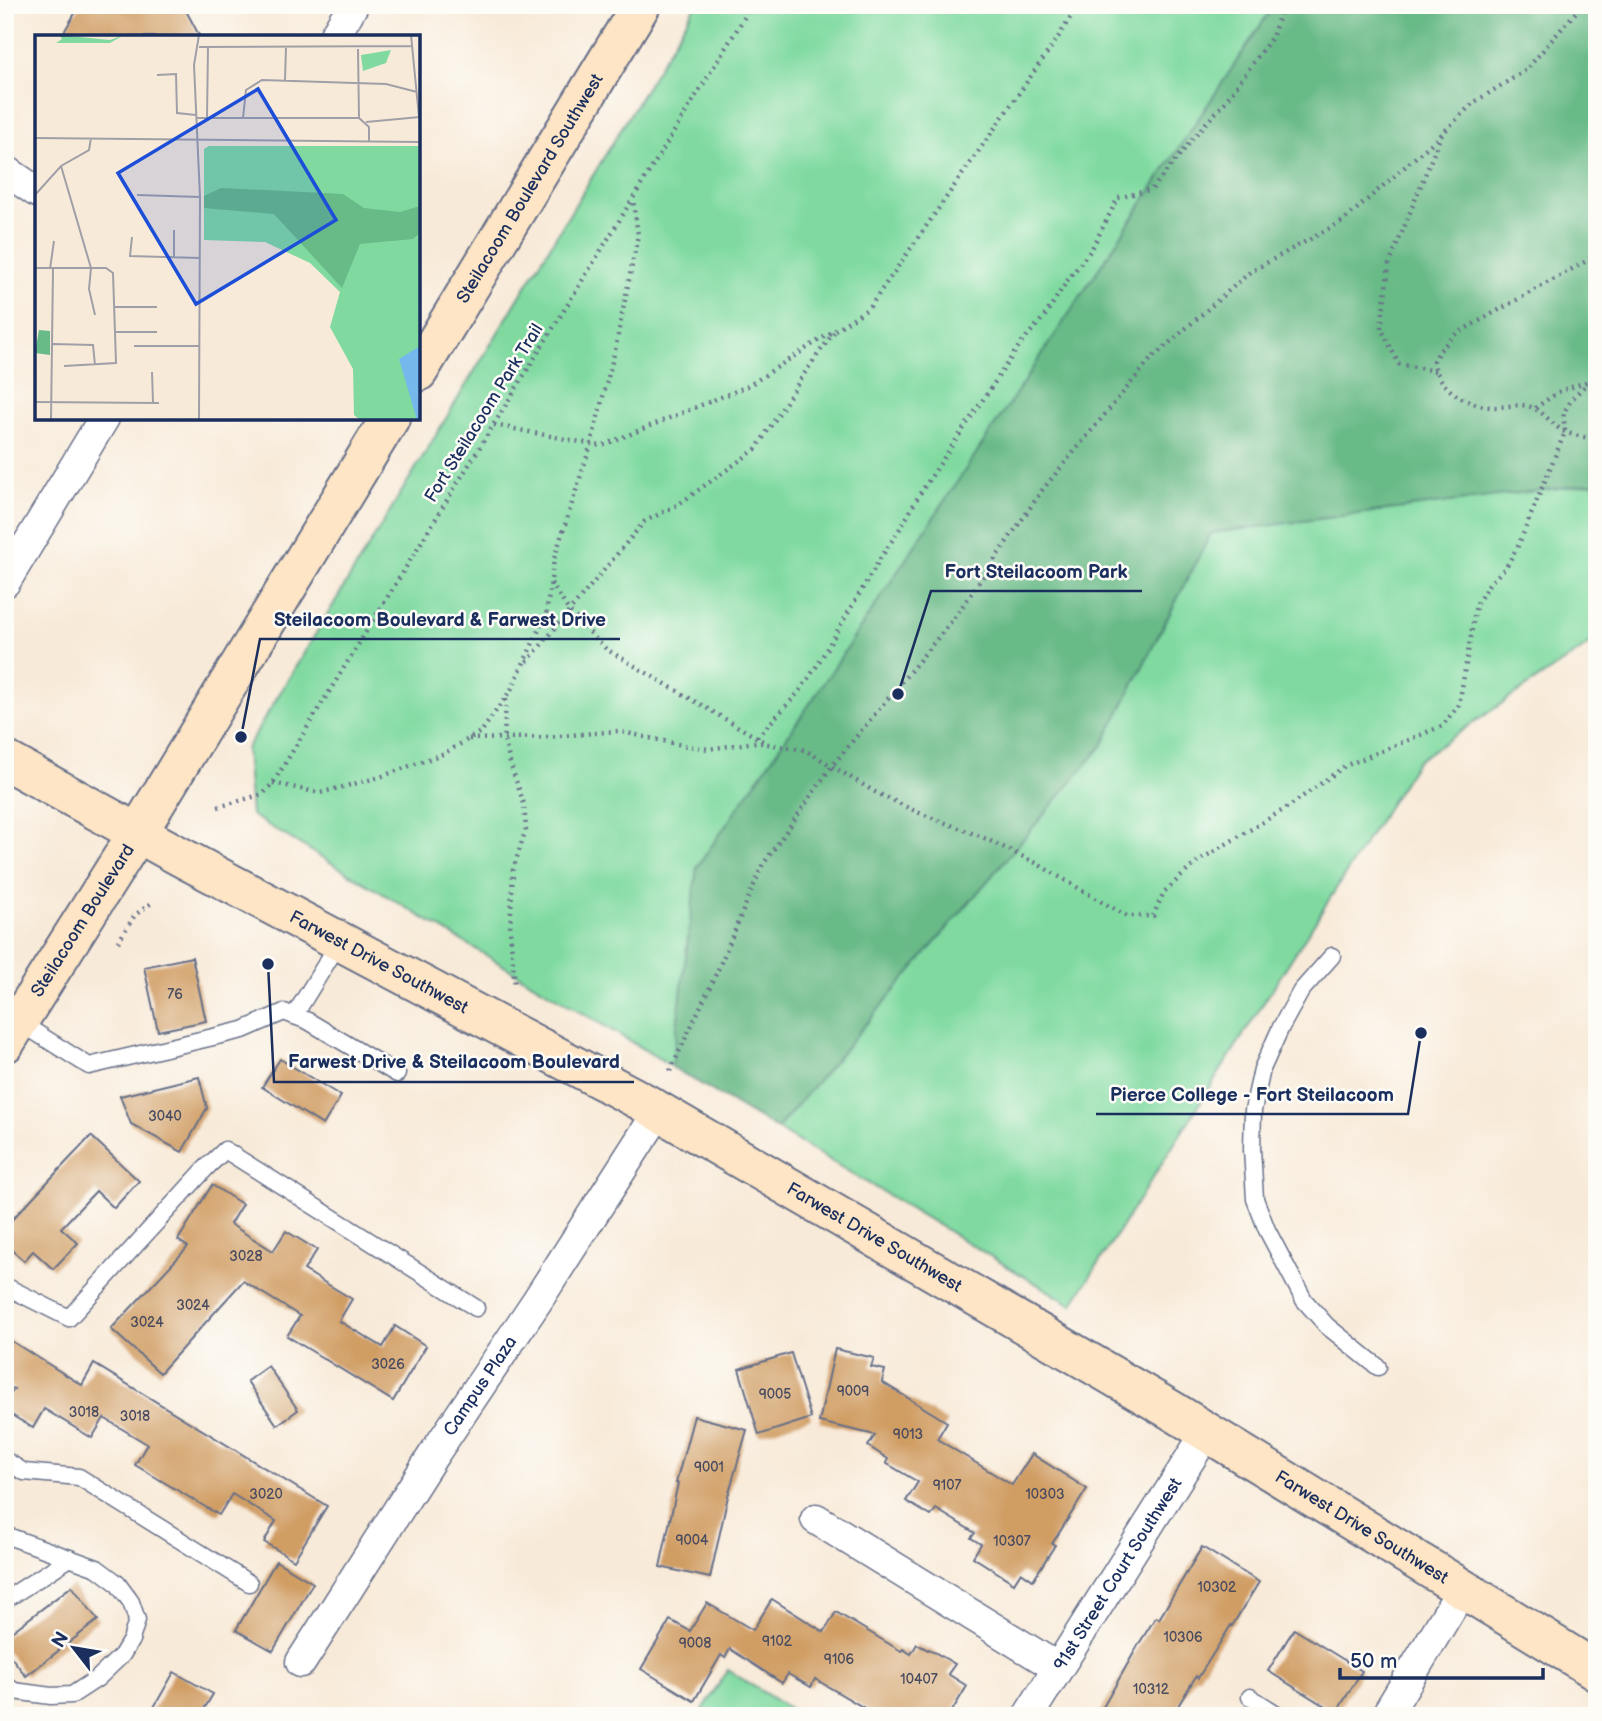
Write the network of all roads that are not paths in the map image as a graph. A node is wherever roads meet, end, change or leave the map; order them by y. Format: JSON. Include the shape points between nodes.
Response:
{"nodes":[{"id":1,"x":353,"y":5,"type":"edge"},
{"id":2,"x":641,"y":5,"type":"edge"},
{"id":3,"x":335,"y":35,"type":"edge"},
{"id":4,"x":5,"y":170,"type":"edge"},
{"id":5,"x":35,"y":191,"type":"edge"},
{"id":6,"x":420,"y":369,"type":"edge"},
{"id":7,"x":103,"y":420,"type":"edge"},
{"id":8,"x":389,"y":420,"type":"edge"},
{"id":9,"x":5,"y":582,"type":"edge"},
{"id":10,"x":5,"y":760,"type":"edge"},
{"id":11,"x":137,"y":834,"type":"junction"},
{"id":12,"x":340,"y":941,"type":"junction"},
{"id":13,"x":1332,"y":956,"type":"dead end"},
{"id":14,"x":294,"y":1016,"type":"junction"},
{"id":15,"x":10,"y":1026,"type":"edge"},
{"id":16,"x":397,"y":1074,"type":"dead end"},
{"id":17,"x":659,"y":1111,"type":"junction"},
{"id":18,"x":5,"y":1286,"type":"edge"},
{"id":19,"x":476,"y":1308,"type":"dead end"},
{"id":20,"x":1378,"y":1367,"type":"dead end"},
{"id":21,"x":1207,"y":1432,"type":"junction"},
{"id":22,"x":5,"y":1460,"type":"edge"},
{"id":23,"x":817,"y":1518,"type":"dead end"},
{"id":24,"x":5,"y":1535,"type":"edge"},
{"id":25,"x":70,"y":1558,"type":"junction"},
{"id":26,"x":249,"y":1583,"type":"dead end"},
{"id":27,"x":1463,"y":1588,"type":"junction"},
{"id":28,"x":5,"y":1600,"type":"edge"},
{"id":29,"x":301,"y":1662,"type":"dead end"},
{"id":30,"x":1058,"y":1668,"type":"junction"},
{"id":31,"x":1597,"y":1671,"type":"edge"},
{"id":32,"x":5,"y":1684,"type":"edge"},
{"id":33,"x":1250,"y":1697,"type":"dead end"},
{"id":34,"x":1028,"y":1716,"type":"edge"},
{"id":35,"x":1280,"y":1716,"type":"edge"},
{"id":36,"x":1386,"y":1716,"type":"edge"}],
"edges":[{"from":1,"to":3,"type":"street"},
{"from":2,"to":6,"type":"street","name":"Steilacoom Boulevard Southwest"},
{"from":4,"to":5,"type":"street"},
{"from":7,"to":9,"type":"street"},
{"from":8,"to":11,"type":"street"},
{"from":10,"to":11,"type":"street","name":"Farwest Drive Southwest"},
{"from":11,"to":12,"type":"street","name":"Farwest Drive Southwest"},
{"from":11,"to":15,"type":"street","name":"Steilacoom Boulevard"},
{"from":12,"to":14,"type":"lane"},
{"from":12,"to":17,"type":"street","name":"Farwest Drive Southwest"},
{"from":13,"to":20,"type":"lane","via":[[1301,991],[1262,1069],[1253,1110],[1255,1199],[1304,1300],[1327,1326]]},
{"from":14,"to":15,"type":"lane","via":[[284,1012],[243,1030],[89,1066]]},
{"from":14,"to":16,"type":"lane"},
{"from":17,"to":21,"type":"street","name":"Farwest Drive Southwest"},
{"from":17,"to":29,"type":"street","name":"Campus Plaza"},
{"from":18,"to":19,"type":"lane","via":[[69,1318],[225,1150]]},
{"from":21,"to":27,"type":"street","name":"Farwest Drive Southwest"},
{"from":21,"to":30,"type":"street","name":"91st Street Court Southwest"},
{"from":22,"to":26,"type":"lane","via":[[23,1472],[79,1477]]},
{"from":23,"to":30,"type":"street"},
{"from":24,"to":25,"type":"lane"},
{"from":25,"to":28,"type":"lane"},
{"from":25,"to":32,"type":"lane","via":[[97,1567],[117,1583],[131,1602],[136,1620],[131,1640],[98,1678],[72,1695],[14,1691]]},
{"from":27,"to":31,"type":"street","name":"Farwest Drive Southwest"},
{"from":27,"to":36,"type":"street"},
{"from":30,"to":34,"type":"street","name":"91st Street Court Southwest"},
{"from":33,"to":35,"type":"lane"}]}
